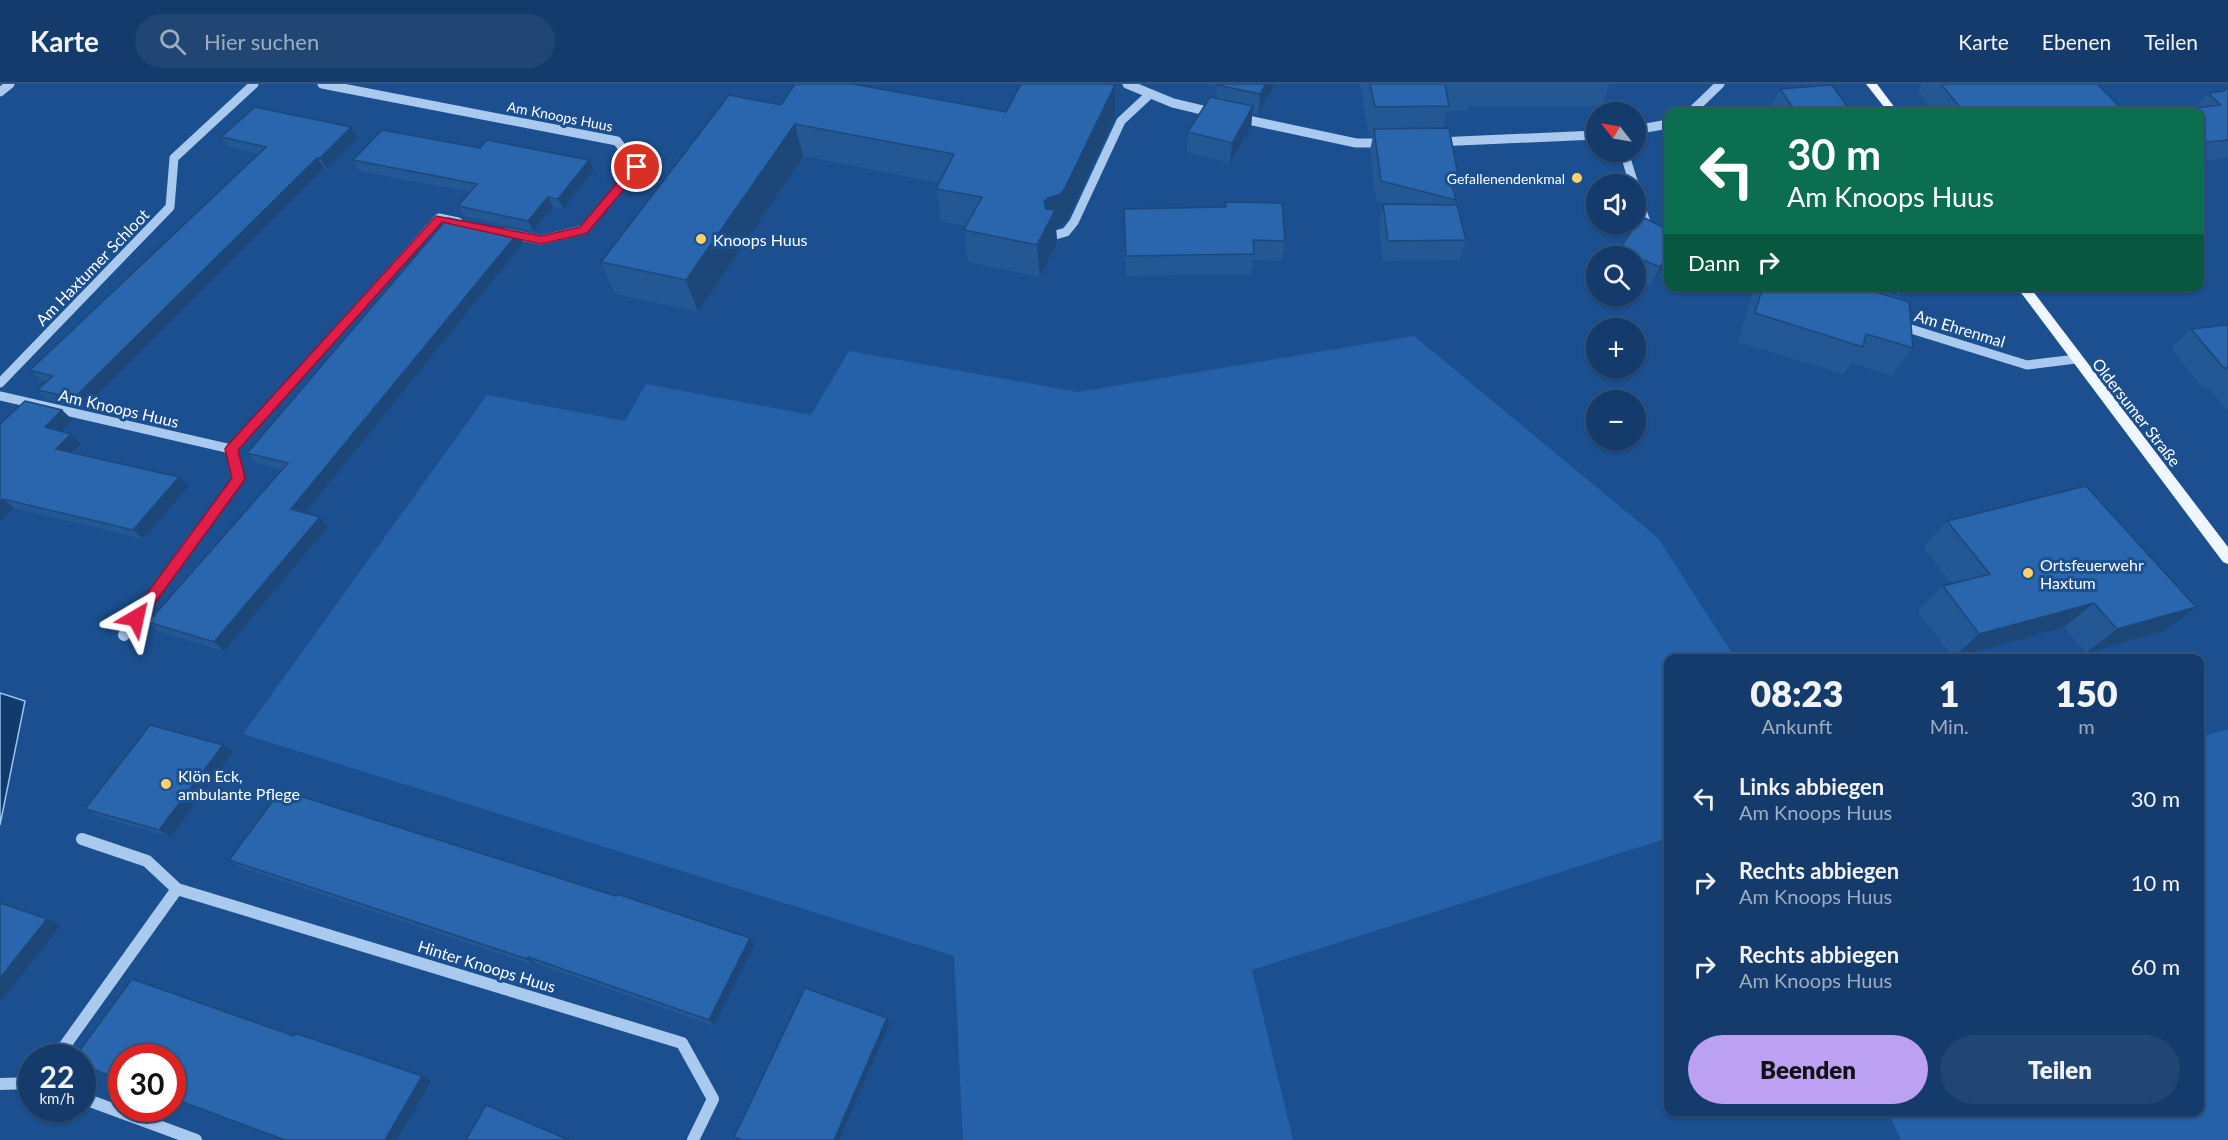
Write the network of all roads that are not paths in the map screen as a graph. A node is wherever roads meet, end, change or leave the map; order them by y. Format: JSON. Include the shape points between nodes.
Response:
{"nodes":[{"id":1,"x":10,"y":84,"type":"edge"},
{"id":2,"x":254,"y":84,"type":"edge"},
{"id":3,"x":322,"y":84,"type":"edge"},
{"id":4,"x":1127,"y":84,"type":"edge"},
{"id":5,"x":1720,"y":84,"type":"edge"},
{"id":6,"x":1871,"y":84,"type":"edge"},
{"id":7,"x":0,"y":92,"type":"edge"},
{"id":8,"x":1150,"y":94,"type":"junction"},
{"id":9,"x":1695,"y":108,"type":"edge"},
{"id":10,"x":1890,"y":108,"type":"edge"},
{"id":11,"x":1664,"y":125,"type":"edge"},
{"id":12,"x":1646,"y":128,"type":"edge"},
{"id":13,"x":1586,"y":135,"type":"edge"},
{"id":14,"x":1426,"y":142,"type":"edge"},
{"id":15,"x":1391,"y":143,"type":"edge"},
{"id":16,"x":1646,"y":222,"type":"edge"},
{"id":17,"x":473,"y":225,"type":"edge"},
{"id":18,"x":496,"y":230,"type":"edge"},
{"id":19,"x":1052,"y":236,"type":"edge"},
{"id":20,"x":1664,"y":246,"type":"edge"},
{"id":21,"x":2026,"y":291,"type":"edge"},
{"id":22,"x":1886,"y":321,"type":"edge"},
{"id":23,"x":2076,"y":359,"type":"junction"},
{"id":24,"x":0,"y":383,"type":"edge"},
{"id":25,"x":0,"y":396,"type":"edge"},
{"id":26,"x":231,"y":449,"type":"junction"},
{"id":27,"x":2228,"y":558,"type":"edge"},
{"id":28,"x":124,"y":635,"type":"dead end"},
{"id":29,"x":81,"y":839,"type":"dead end"},
{"id":30,"x":177,"y":889,"type":"junction"},
{"id":31,"x":66,"y":1044,"type":"edge"},
{"id":32,"x":18,"y":1083,"type":"edge"},
{"id":33,"x":0,"y":1084,"type":"edge"},
{"id":34,"x":96,"y":1103,"type":"edge"},
{"id":35,"x":196,"y":1140,"type":"edge"},
{"id":36,"x":693,"y":1140,"type":"edge"}],
"edges":[{"from":1,"to":7,"type":"street"},
{"from":2,"to":24,"type":"street","name":"Am Haxtumer Schloot","via":[[174,158],[170,207]]},
{"from":3,"to":18,"type":"street","name":"Am Knoops Huus","via":[[616,141],[637,167],[584,230],[541,240]]},
{"from":4,"to":8,"type":"street"},
{"from":5,"to":9,"type":"street"},
{"from":6,"to":10,"type":"main road"},
{"from":8,"to":15,"type":"street","via":[[1173,103],[1356,144]]},
{"from":8,"to":19,"type":"street","via":[[1121,121],[1074,222],[1066,232]]},
{"from":11,"to":12,"type":"street"},
{"from":13,"to":14,"type":"street"},
{"from":16,"to":20,"type":"street","via":[[1651,238]]},
{"from":17,"to":26,"type":"street","via":[[439,218]]},
{"from":21,"to":23,"type":"main road","name":"Oldersumer Straße"},
{"from":22,"to":23,"type":"street","name":"Am Ehrenmal","via":[[2027,365]]},
{"from":23,"to":27,"type":"main road","name":"Oldersumer Straße"},
{"from":25,"to":26,"type":"street","name":"Am Knoops Huus"},
{"from":26,"to":28,"type":"street","via":[[239,478]]},
{"from":29,"to":30,"type":"street","name":"Hinter Knoops Huus","via":[[147,861]]},
{"from":30,"to":31,"type":"street"},
{"from":30,"to":36,"type":"street","name":"Hinter Knoops Huus","via":[[682,1043],[713,1099]]},
{"from":32,"to":33,"type":"street"},
{"from":34,"to":35,"type":"street"}]}
